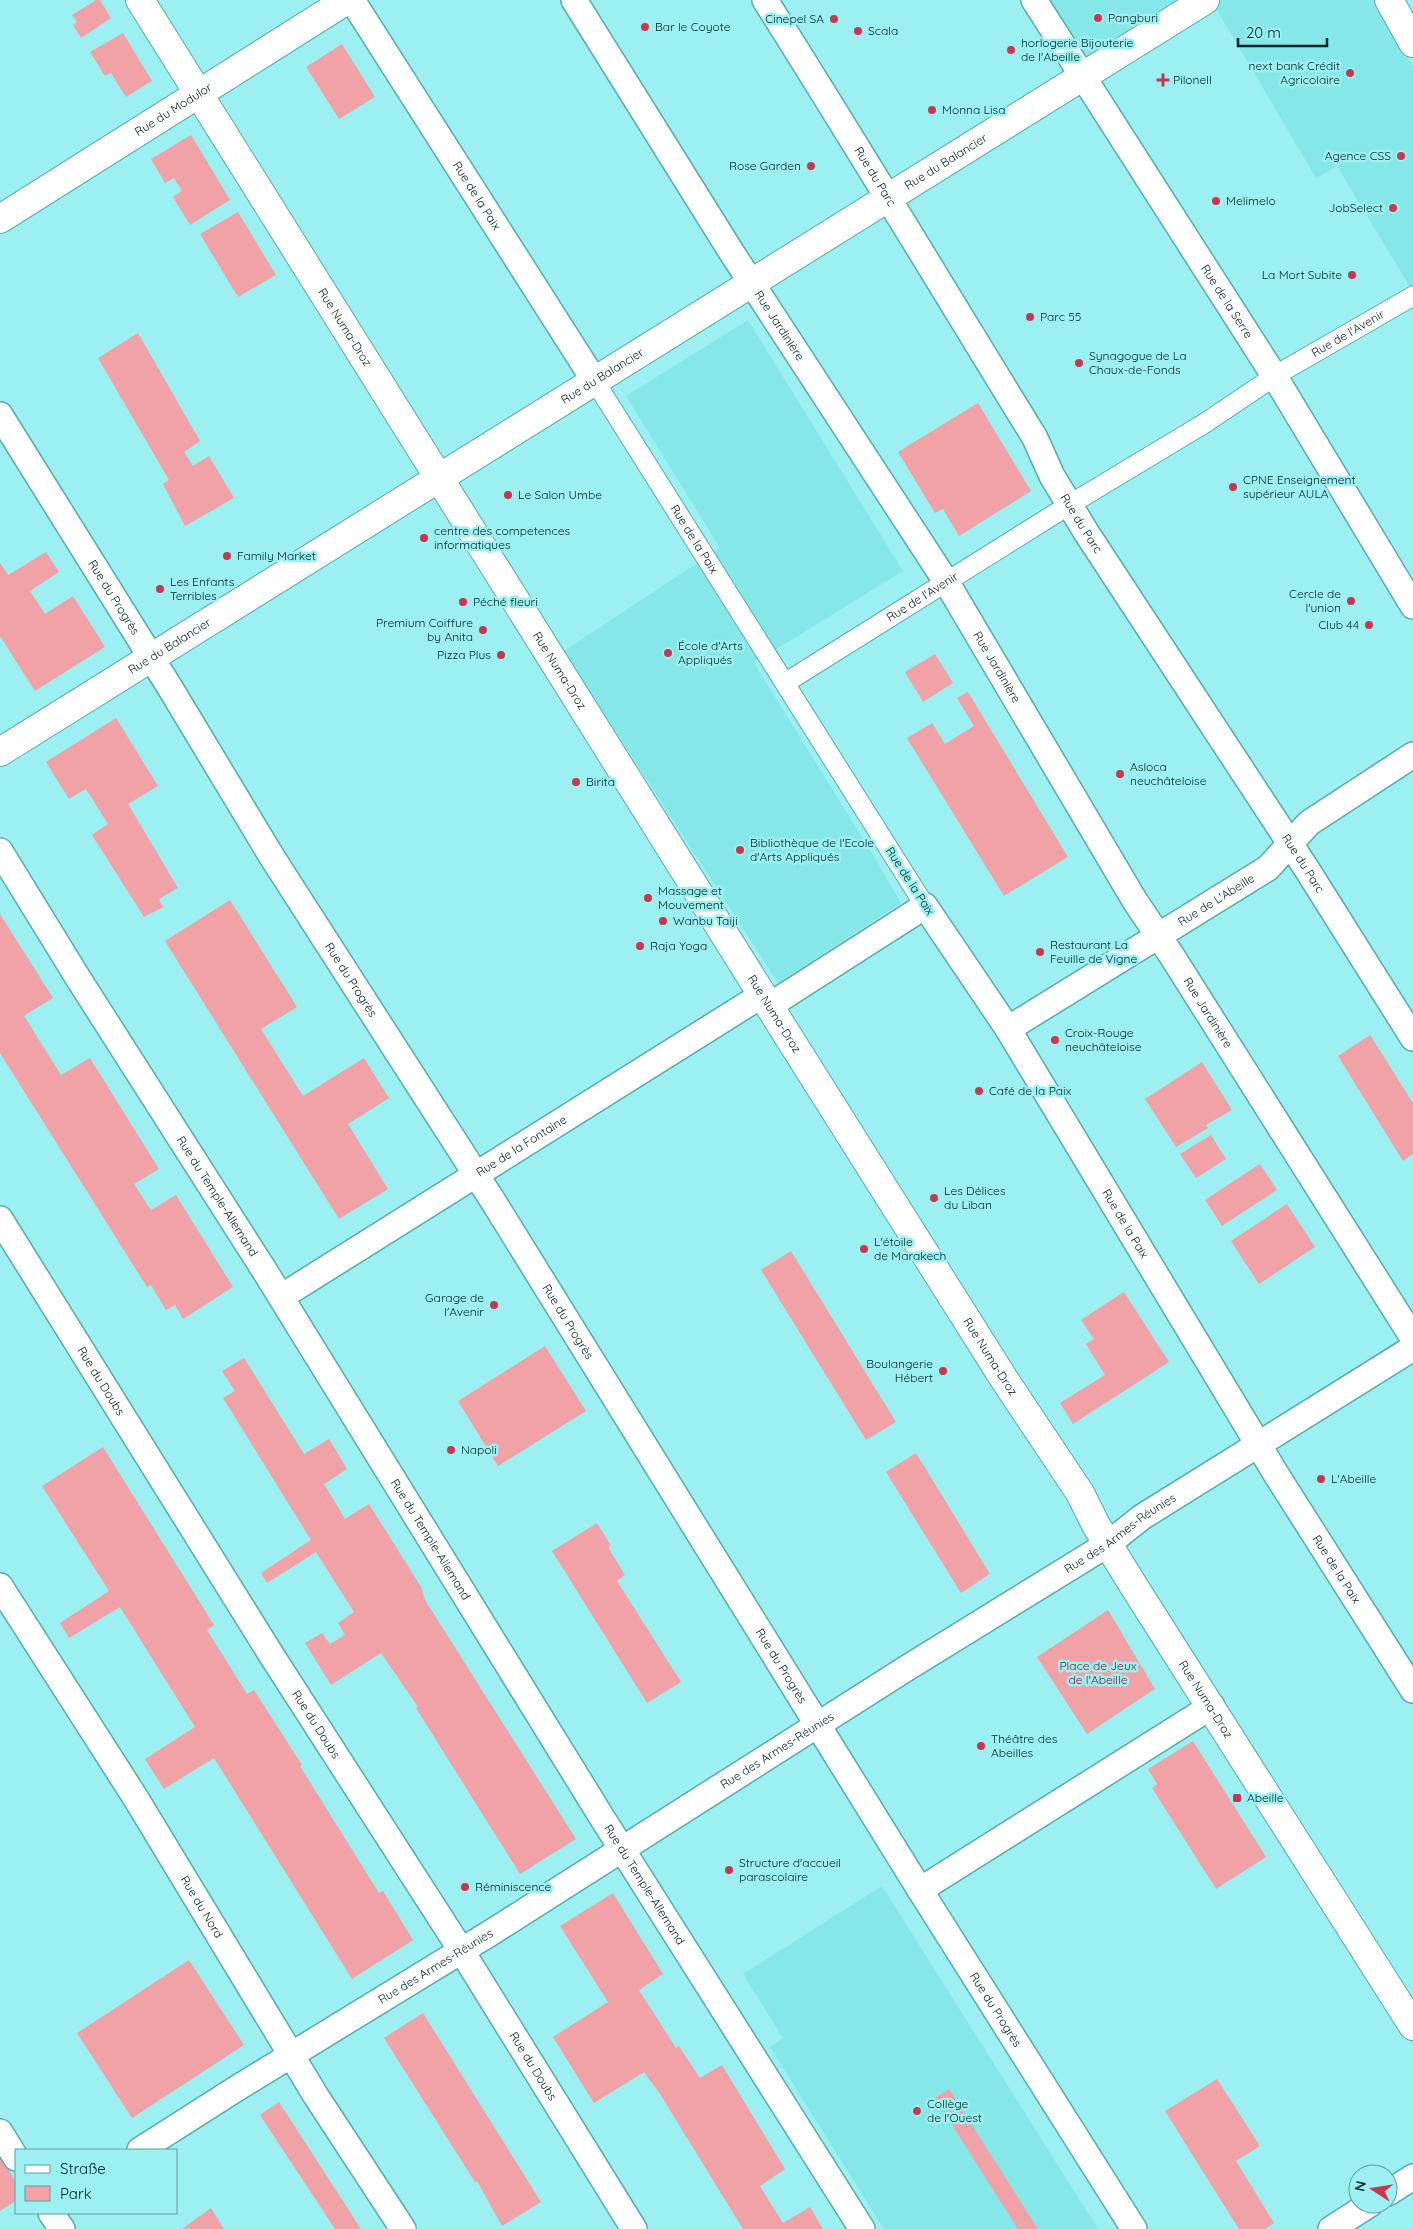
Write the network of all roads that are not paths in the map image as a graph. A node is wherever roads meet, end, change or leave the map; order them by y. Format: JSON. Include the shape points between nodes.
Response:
{"nodes":[{"id":1,"x":140,"y":0,"type":"edge"},
{"id":2,"x":347,"y":0,"type":"edge"},
{"id":3,"x":352,"y":0,"type":"edge"},
{"id":4,"x":574,"y":0,"type":"edge"},
{"id":5,"x":765,"y":0,"type":"edge"},
{"id":6,"x":1034,"y":0,"type":"edge"},
{"id":7,"x":1205,"y":0,"type":"edge"},
{"id":8,"x":1389,"y":0,"type":"edge"},
{"id":9,"x":1413,"y":43,"type":"edge"},
{"id":10,"x":1083,"y":78,"type":"junction"},
{"id":11,"x":198,"y":94,"type":"junction"},
{"id":12,"x":888,"y":198,"type":"junction"},
{"id":13,"x":0,"y":220,"type":"edge"},
{"id":14,"x":752,"y":282,"type":"junction"},
{"id":15,"x":1413,"y":296,"type":"edge"},
{"id":16,"x":1283,"y":371,"type":"dead end"},
{"id":17,"x":594,"y":380,"type":"junction"},
{"id":18,"x":1266,"y":382,"type":"dead end"},
{"id":19,"x":0,"y":415,"type":"edge"},
{"id":20,"x":440,"y":478,"type":"junction"},
{"id":21,"x":1079,"y":499,"type":"dead end"},
{"id":22,"x":1061,"y":510,"type":"dead end"},
{"id":23,"x":947,"y":583,"type":"junction"},
{"id":24,"x":1413,"y":606,"type":"edge"},
{"id":25,"x":151,"y":658,"type":"junction"},
{"id":26,"x":785,"y":683,"type":"junction"},
{"id":27,"x":0,"y":752,"type":"edge"},
{"id":28,"x":1413,"y":755,"type":"edge"},
{"id":29,"x":1289,"y":844,"type":"junction"},
{"id":30,"x":0,"y":851,"type":"edge"},
{"id":31,"x":925,"y":906,"type":"junction"},
{"id":32,"x":1158,"y":934,"type":"junction"},
{"id":33,"x":765,"y":1000,"type":"junction"},
{"id":34,"x":1008,"y":1029,"type":"junction"},
{"id":35,"x":1413,"y":1038,"type":"edge"},
{"id":36,"x":475,"y":1174,"type":"junction"},
{"id":37,"x":0,"y":1219,"type":"edge"},
{"id":38,"x":281,"y":1297,"type":"junction"},
{"id":39,"x":1413,"y":1338,"type":"edge"},
{"id":40,"x":1413,"y":1348,"type":"edge"},
{"id":41,"x":1259,"y":1445,"type":"junction"},
{"id":42,"x":1108,"y":1544,"type":"junction"},
{"id":43,"x":0,"y":1586,"type":"edge"},
{"id":44,"x":1413,"y":1690,"type":"edge"},
{"id":45,"x":1212,"y":1706,"type":"junction"},
{"id":46,"x":818,"y":1725,"type":"junction"},
{"id":47,"x":622,"y":1850,"type":"junction"},
{"id":48,"x":920,"y":1890,"type":"junction"},
{"id":49,"x":461,"y":1950,"type":"junction"},
{"id":50,"x":1413,"y":2026,"type":"edge"},
{"id":51,"x":290,"y":2054,"type":"junction"},
{"id":52,"x":0,"y":2132,"type":"edge"},
{"id":53,"x":142,"y":2149,"type":"edge"},
{"id":54,"x":15,"y":2156,"type":"edge"},
{"id":55,"x":1413,"y":2177,"type":"edge"},
{"id":56,"x":1398,"y":2187,"type":"edge"},
{"id":57,"x":52,"y":2214,"type":"edge"},
{"id":58,"x":1354,"y":2214,"type":"edge"},
{"id":59,"x":62,"y":2229,"type":"edge"},
{"id":60,"x":403,"y":2229,"type":"edge"},
{"id":61,"x":634,"y":2229,"type":"edge"},
{"id":62,"x":862,"y":2229,"type":"edge"},
{"id":63,"x":1134,"y":2229,"type":"edge"},
{"id":64,"x":1330,"y":2229,"type":"edge"}],
"edges":[{"from":1,"to":11,"type":"main road","name":"Rue Numa-Droz"},
{"from":2,"to":11,"type":"main road","name":"Rue du Modulor"},
{"from":3,"to":17,"type":"street","name":"Rue de la Paix"},
{"from":4,"to":14,"type":"street","name":"Rue Jardinière"},
{"from":5,"to":12,"type":"street","name":"Rue du Parc"},
{"from":6,"to":10,"type":"street","name":"Rue de la Serre"},
{"from":7,"to":10,"type":"main road","name":"Rue du Balancier"},
{"from":8,"to":9,"type":"main road"},
{"from":10,"to":12,"type":"main road","name":"Rue du Balancier"},
{"from":10,"to":24,"type":"street","name":"Rue de la Serre","via":[[1274,377]]},
{"from":11,"to":13,"type":"main road","name":"Rue du Modulor"},
{"from":11,"to":20,"type":"main road","name":"Rue Numa-Droz"},
{"from":12,"to":14,"type":"main road","name":"Rue du Balancier"},
{"from":12,"to":29,"type":"street","name":"Rue du Parc","via":[[1035,438],[1052,476],[1082,525]]},
{"from":14,"to":17,"type":"main road","name":"Rue du Balancier"},
{"from":14,"to":23,"type":"street","name":"Rue Jardinière"},
{"from":15,"to":16,"type":"street","name":"Rue de l'Avenir"},
{"from":17,"to":20,"type":"main road","name":"Rue du Balancier"},
{"from":17,"to":26,"type":"street","name":"Rue de la Paix"},
{"from":18,"to":21,"type":"street"},
{"from":19,"to":25,"type":"street","name":"Rue du Progrès"},
{"from":20,"to":25,"type":"main road","name":"Rue du Balancier"},
{"from":20,"to":33,"type":"main road","name":"Rue Numa-Droz"},
{"from":22,"to":23,"type":"street","name":"Rue de l'Avenir"},
{"from":23,"to":26,"type":"street","name":"Rue de l'Avenir"},
{"from":23,"to":32,"type":"street","name":"Rue Jardinière","via":[[1125,884]]},
{"from":25,"to":27,"type":"main road","name":"Rue du Balancier"},
{"from":25,"to":36,"type":"street","name":"Rue du Progrès","via":[[272,857]]},
{"from":26,"to":31,"type":"street","name":"Rue de la Paix"},
{"from":28,"to":29,"type":"street","name":"Rue de L'Abeille","via":[[1309,823]]},
{"from":29,"to":32,"type":"street","name":"Rue de L'Abeille","via":[[1268,868]]},
{"from":29,"to":35,"type":"street","name":"Rue du Parc"},
{"from":30,"to":38,"type":"street","name":"Rue du Temple-Allemand"},
{"from":31,"to":33,"type":"street","name":"Rue de la Fontaine"},
{"from":31,"to":34,"type":"street","name":"Rue de la Paix"},
{"from":32,"to":34,"type":"street","name":"Rue de L'Abeille"},
{"from":32,"to":39,"type":"street","name":"Rue Jardinière"},
{"from":33,"to":36,"type":"street","name":"Rue de la Fontaine"},
{"from":33,"to":42,"type":"main road","name":"Rue Numa-Droz","via":[[1004,1379],[1080,1493]]},
{"from":34,"to":41,"type":"street","name":"Rue de la Paix"},
{"from":36,"to":38,"type":"street","name":"Rue de la Fontaine"},
{"from":36,"to":46,"type":"street","name":"Rue du Progrès"},
{"from":37,"to":49,"type":"street","name":"Rue du Doubs","via":[[272,1656]]},
{"from":38,"to":47,"type":"street","name":"Rue du Temple-Allemand"},
{"from":40,"to":41,"type":"street","name":"Rue des Armes-Réunies"},
{"from":41,"to":42,"type":"street","name":"Rue des Armes-Réunies","via":[[1142,1517]]},
{"from":41,"to":44,"type":"street","name":"Rue de la Paix"},
{"from":42,"to":45,"type":"main road","name":"Rue Numa-Droz"},
{"from":42,"to":46,"type":"street","name":"Rue des Armes-Réunies"},
{"from":43,"to":51,"type":"street","name":"Rue du Nord","via":[[135,1797]]},
{"from":45,"to":48,"type":"street"},
{"from":45,"to":50,"type":"main road","name":"Rue Numa-Droz"},
{"from":46,"to":47,"type":"street","name":"Rue des Armes-Réunies"},
{"from":46,"to":48,"type":"street","name":"Rue du Progrès"},
{"from":47,"to":49,"type":"street","name":"Rue des Armes-Réunies"},
{"from":47,"to":62,"type":"street","name":"Rue du Temple-Allemand"},
{"from":48,"to":63,"type":"street","name":"Rue du Progrès"},
{"from":49,"to":51,"type":"street","name":"Rue des Armes-Réunies"},
{"from":49,"to":61,"type":"street","name":"Rue du Doubs"},
{"from":51,"to":53,"type":"street","name":"Rue des Armes-Réunies"},
{"from":51,"to":60,"type":"street","name":"Rue du Nord"},
{"from":52,"to":54,"type":"street"},
{"from":55,"to":56,"type":"street"},
{"from":57,"to":59,"type":"street"},
{"from":58,"to":64,"type":"street"}]}
